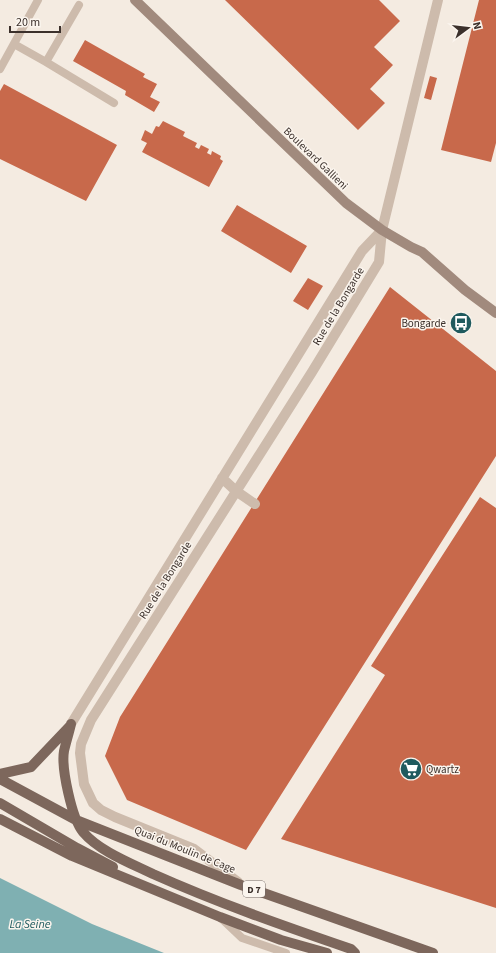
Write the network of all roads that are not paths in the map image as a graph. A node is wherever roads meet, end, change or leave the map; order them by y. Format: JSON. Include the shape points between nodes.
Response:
{"nodes":[{"id":1,"x":38,"y":0,"type":"edge"},
{"id":2,"x":135,"y":0,"type":"edge"},
{"id":3,"x":438,"y":0,"type":"edge"},
{"id":4,"x":79,"y":5,"type":"dead end"},
{"id":5,"x":14,"y":44,"type":"junction"},
{"id":6,"x":46,"y":62,"type":"junction"},
{"id":7,"x":0,"y":69,"type":"edge"},
{"id":8,"x":114,"y":103,"type":"dead end"},
{"id":9,"x":382,"y":230,"type":"junction"},
{"id":10,"x":496,"y":313,"type":"edge"},
{"id":11,"x":222,"y":478,"type":"junction"},
{"id":12,"x":236,"y":491,"type":"junction"},
{"id":13,"x":255,"y":504,"type":"dead end"},
{"id":14,"x":71,"y":724,"type":"junction"},
{"id":15,"x":0,"y":774,"type":"edge"},
{"id":16,"x":0,"y":779,"type":"edge"},
{"id":17,"x":0,"y":803,"type":"edge"},
{"id":18,"x":0,"y":819,"type":"edge"},
{"id":19,"x":76,"y":820,"type":"junction"},
{"id":20,"x":241,"y":885,"type":"junction"},
{"id":21,"x":162,"y":893,"type":"junction"},
{"id":22,"x":220,"y":917,"type":"junction"},
{"id":23,"x":286,"y":953,"type":"edge"},
{"id":24,"x":327,"y":953,"type":"edge"},
{"id":25,"x":355,"y":953,"type":"edge"},
{"id":26,"x":433,"y":953,"type":"edge"}],
"edges":[{"from":1,"to":5,"type":"lane"},
{"from":2,"to":9,"type":"main road","name":"Boulevard Gallieni","via":[[346,203]]},
{"from":3,"to":9,"type":"street","name":"Rue de la Bongarde"},
{"from":4,"to":6,"type":"lane"},
{"from":5,"to":6,"type":"lane"},
{"from":5,"to":7,"type":"lane"},
{"from":6,"to":8,"type":"lane"},
{"from":9,"to":10,"type":"main road","name":"Boulevard Gallieni","via":[[422,252]]},
{"from":9,"to":11,"type":"street","name":"Rue de la Bongarde","via":[[362,251]]},
{"from":9,"to":12,"type":"street","name":"Rue de la Bongarde","via":[[379,262]]},
{"from":11,"to":12,"type":"street"},
{"from":11,"to":14,"type":"street","name":"Rue de la Bongarde"},
{"from":12,"to":13,"type":"street"},
{"from":12,"to":20,"type":"street","name":"Rue de la Bongarde","via":[[91,720],[80,753],[88,793],[93,803],[101,810],[194,849]]},
{"from":14,"to":15,"type":"main road","via":[[31,767]]},
{"from":14,"to":19,"type":"main road","via":[[64,752],[64,775]]},
{"from":16,"to":19,"type":"main road","name":"Quai du Moulin de Cage","number":"D 7"},
{"from":17,"to":21,"type":"main road"},
{"from":18,"to":21,"type":"main road","via":[[72,856]]},
{"from":19,"to":20,"type":"main road","name":"Quai du Moulin de Cage","number":"D 7"},
{"from":19,"to":25,"type":"main road","via":[[82,831],[100,847],[144,869],[252,915],[351,949]]},
{"from":20,"to":26,"type":"main road","name":"Quai du Moulin de Cage","number":"D 7"},
{"from":21,"to":22,"type":"main road"},
{"from":22,"to":23,"type":"lane","via":[[242,938]]},
{"from":22,"to":24,"type":"main road","via":[[281,940]]}]}
